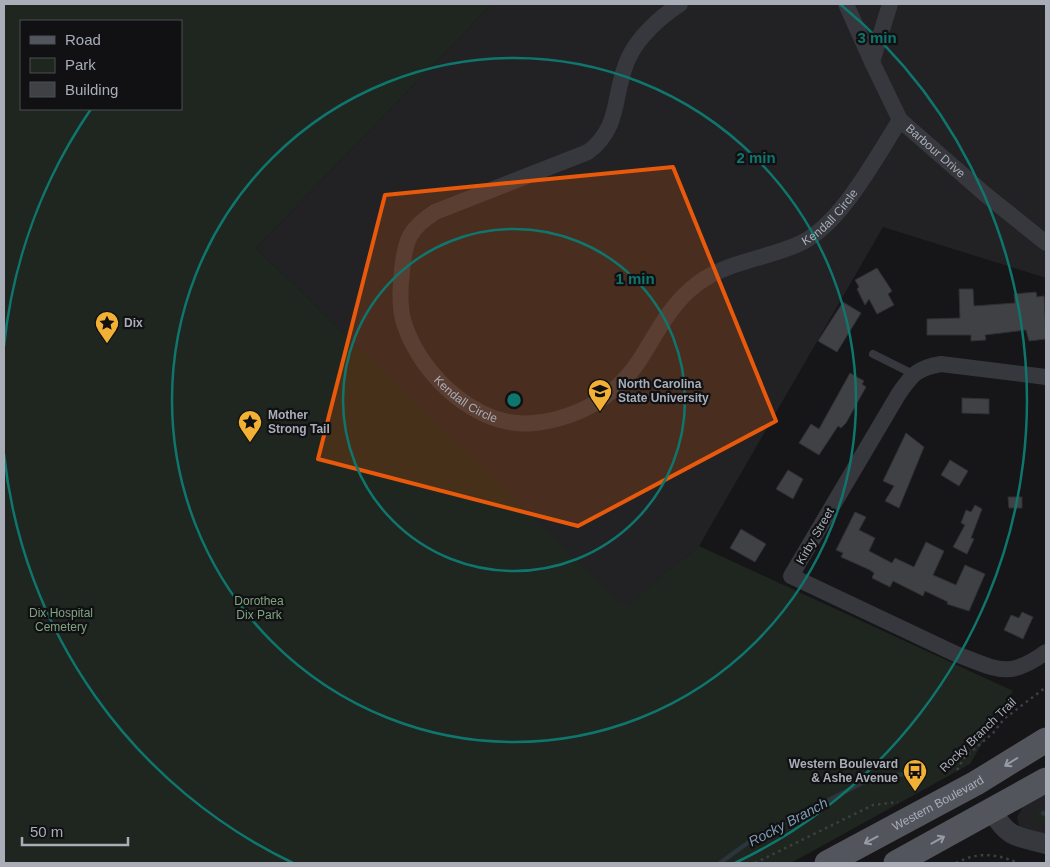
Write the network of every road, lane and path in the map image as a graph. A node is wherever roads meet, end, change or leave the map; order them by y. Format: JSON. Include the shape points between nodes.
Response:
{"nodes":[{"id":1,"x":680,"y":4,"type":"edge"},
{"id":2,"x":846,"y":4,"type":"edge"},
{"id":3,"x":890,"y":4,"type":"edge"},
{"id":4,"x":872,"y":62,"type":"junction"},
{"id":5,"x":900,"y":120,"type":"junction"},
{"id":6,"x":1046,"y":243,"type":"edge"},
{"id":7,"x":873,"y":354,"type":"dead end"},
{"id":8,"x":912,"y":374,"type":"junction"},
{"id":9,"x":1046,"y":377,"type":"edge"},
{"id":10,"x":1046,"y":652,"type":"edge"},
{"id":11,"x":1046,"y":687,"type":"edge"},
{"id":12,"x":1046,"y":740,"type":"edge"},
{"id":13,"x":965,"y":778,"type":"junction"},
{"id":14,"x":1046,"y":780,"type":"edge"},
{"id":15,"x":902,"y":801,"type":"dead end"},
{"id":16,"x":992,"y":811,"type":"junction"},
{"id":17,"x":1046,"y":844,"type":"edge"},
{"id":18,"x":756,"y":863,"type":"edge"},
{"id":19,"x":827,"y":863,"type":"edge"},
{"id":20,"x":896,"y":863,"type":"edge"},
{"id":21,"x":956,"y":863,"type":"edge"},
{"id":22,"x":1018,"y":863,"type":"edge"}],
"edges":[{"from":1,"to":5,"type":"street","name":"Kendall Circle","via":[[649,30],[628,58],[609,130],[602,142],[588,152],[435,212],[417,224],[410,234],[400,284],[404,325],[420,358],[445,389],[482,412],[516,423],[533,423],[567,416],[601,401],[630,374],[671,309],[698,284],[729,266],[802,242],[817,232],[850,197]]},
{"from":2,"to":4,"type":"street","name":"Barbour Drive"},
{"from":3,"to":4,"type":"street"},
{"from":4,"to":5,"type":"street","name":"Barbour Drive"},
{"from":5,"to":6,"type":"street","name":"Barbour Drive"},
{"from":7,"to":8,"type":"lane"},
{"from":8,"to":9,"type":"street","via":[[926,366],[940,364]]},
{"from":8,"to":10,"type":"street","name":"Kirby Street","via":[[791,576],[982,664],[1018,670]]},
{"from":11,"to":13,"type":"path","name":"Rocky Branch Trail","via":[[1004,719],[964,758]]},
{"from":12,"to":13,"type":"main road","name":"Western Boulevard","one_way":true},
{"from":13,"to":16,"type":"main road"},
{"from":13,"to":19,"type":"main road","name":"Western Boulevard","one_way":true},
{"from":14,"to":16,"type":"main road"},
{"from":15,"to":18,"type":"path","via":[[873,805]]},
{"from":16,"to":17,"type":"street","via":[[1009,834]]},
{"from":20,"to":16,"type":"main road","one_way":true},
{"from":21,"to":22,"type":"path","via":[[985,854]]}]}
